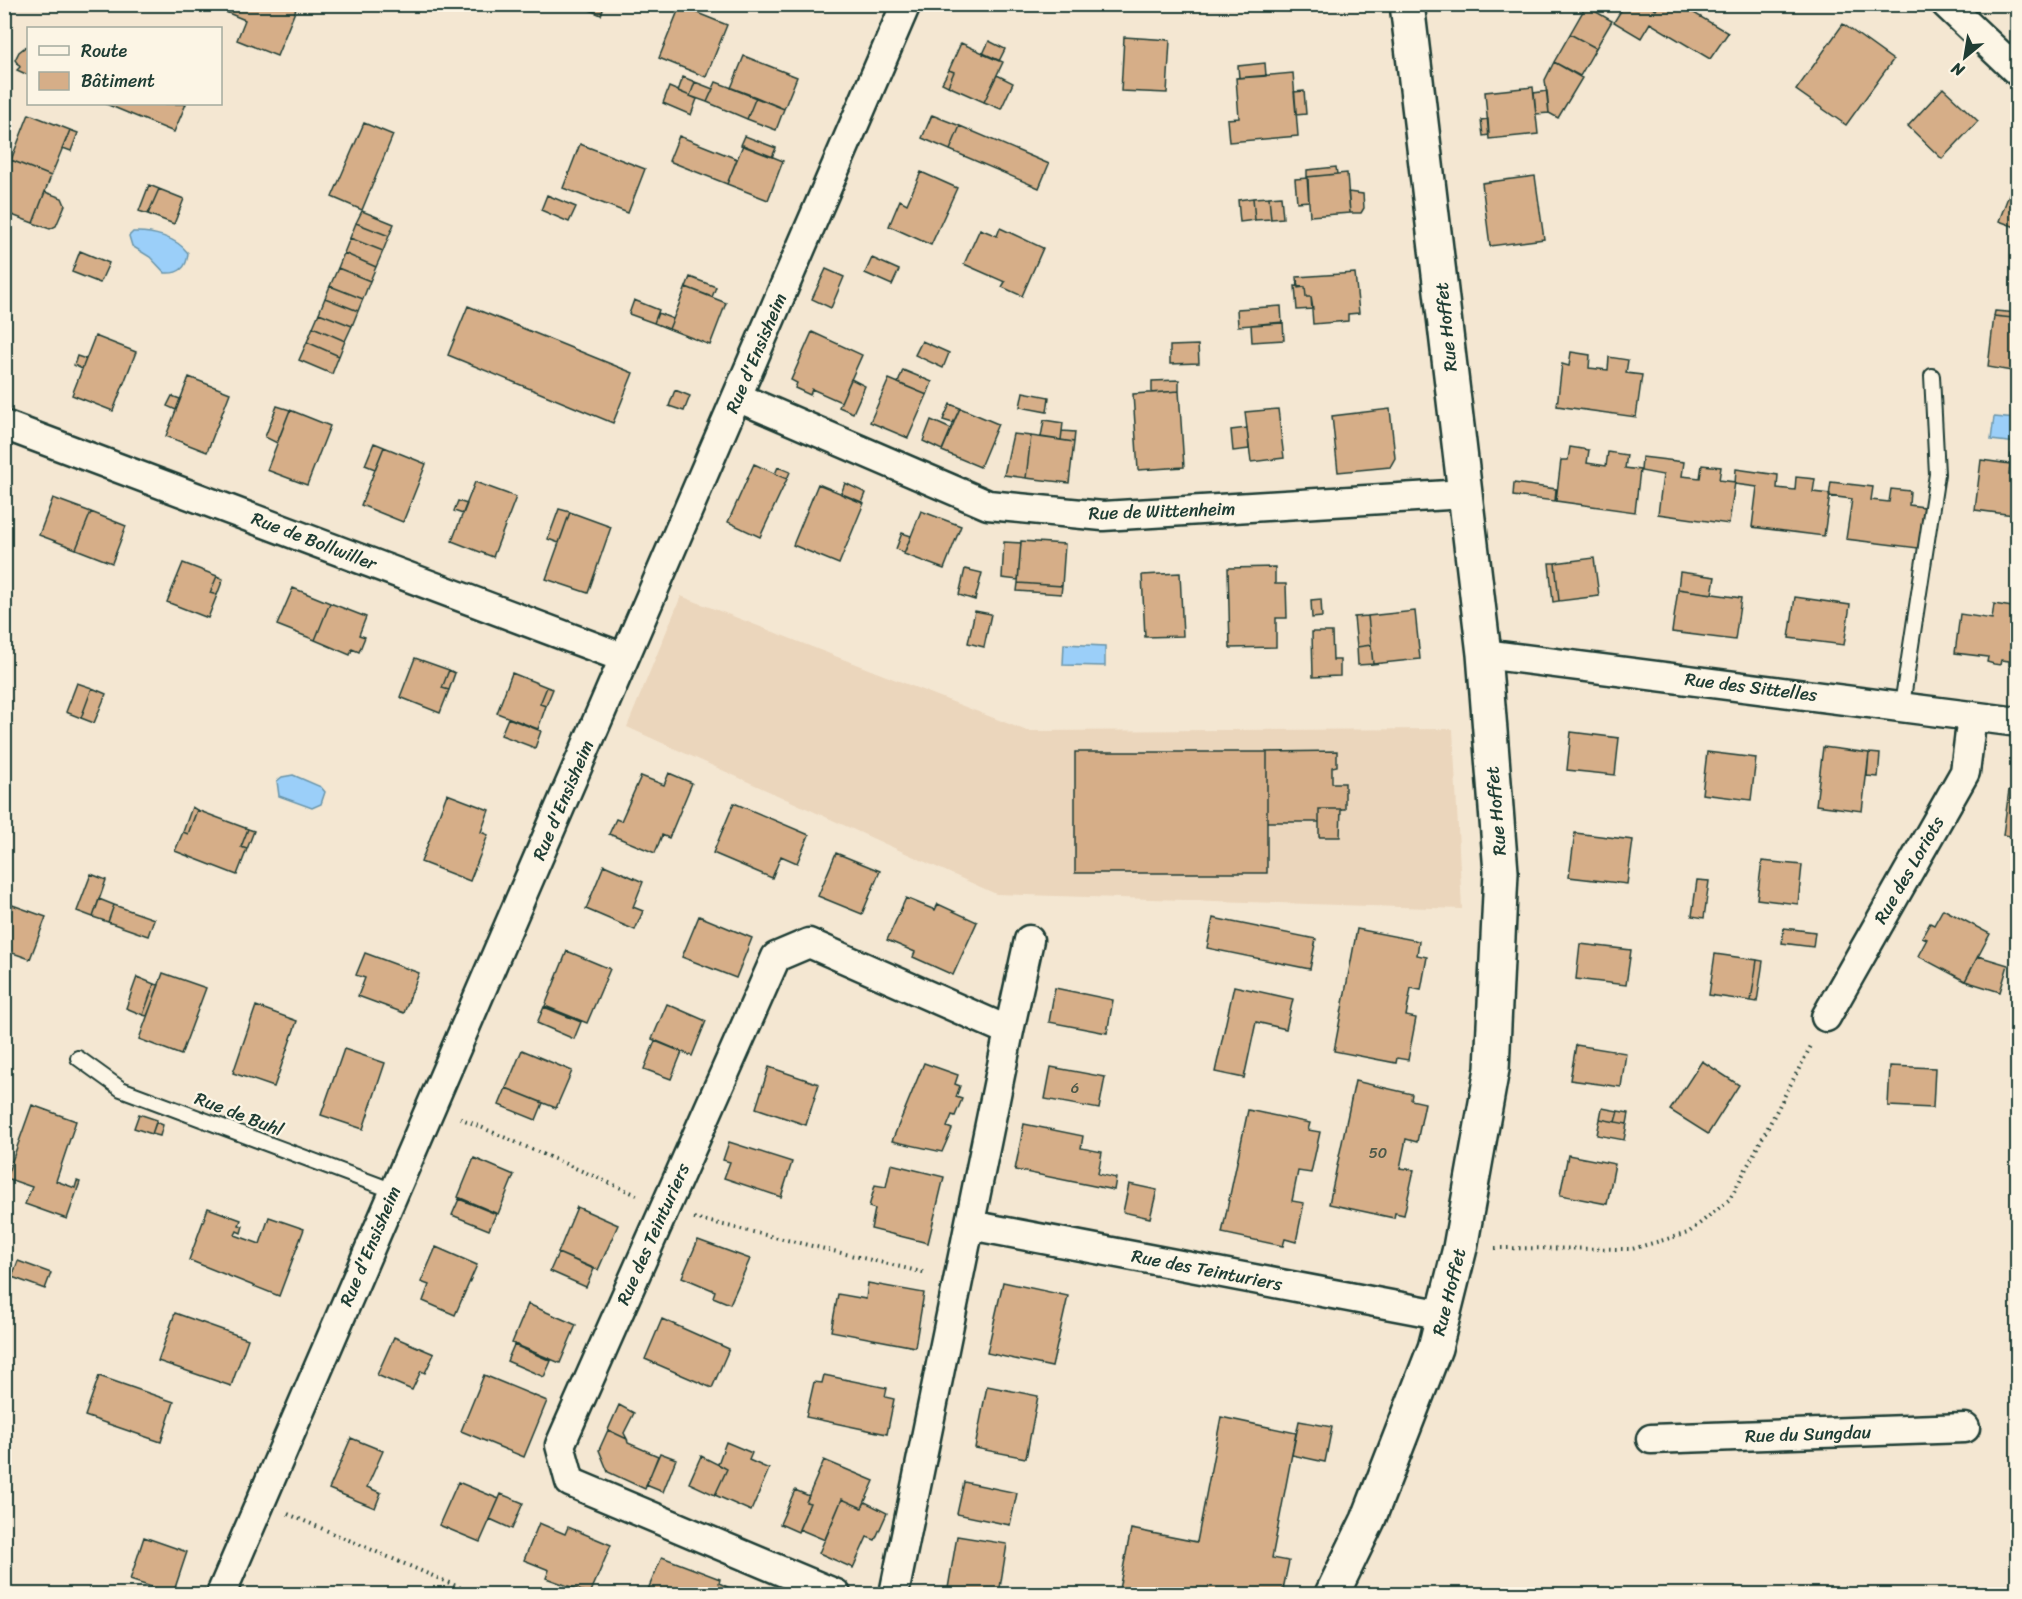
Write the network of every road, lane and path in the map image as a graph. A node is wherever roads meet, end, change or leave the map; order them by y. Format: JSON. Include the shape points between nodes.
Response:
{"nodes":[{"id":1,"x":906,"y":4,"type":"edge"},
{"id":2,"x":1407,"y":4,"type":"edge"},
{"id":3,"x":1946,"y":4,"type":"edge"},
{"id":4,"x":2018,"y":72,"type":"edge"},
{"id":5,"x":1932,"y":376,"type":"dead end"},
{"id":6,"x":737,"y":397,"type":"junction"},
{"id":7,"x":4,"y":425,"type":"edge"},
{"id":8,"x":1465,"y":494,"type":"junction"},
{"id":9,"x":1484,"y":654,"type":"junction"},
{"id":10,"x":624,"y":658,"type":"junction"},
{"id":11,"x":1902,"y":705,"type":"junction"},
{"id":12,"x":1972,"y":716,"type":"junction"},
{"id":13,"x":2018,"y":722,"type":"edge"},
{"id":14,"x":1029,"y":940,"type":"dead end"},
{"id":15,"x":1016,"y":1001,"type":"junction"},
{"id":16,"x":974,"y":1015,"type":"junction"},
{"id":17,"x":1826,"y":1017,"type":"joint"},
{"id":18,"x":1009,"y":1030,"type":"junction"},
{"id":19,"x":78,"y":1058,"type":"dead end"},
{"id":20,"x":431,"y":1105,"type":"junction"},
{"id":21,"x":394,"y":1191,"type":"junction"},
{"id":22,"x":665,"y":1207,"type":"junction"},
{"id":23,"x":970,"y":1226,"type":"junction"},
{"id":24,"x":1461,"y":1248,"type":"junction"},
{"id":25,"x":959,"y":1280,"type":"junction"},
{"id":26,"x":1444,"y":1315,"type":"junction"},
{"id":27,"x":1965,"y":1428,"type":"dead end"},
{"id":28,"x":1651,"y":1439,"type":"dead end"},
{"id":29,"x":260,"y":1502,"type":"junction"},
{"id":30,"x":220,"y":1594,"type":"edge"},
{"id":31,"x":475,"y":1594,"type":"edge"},
{"id":32,"x":836,"y":1594,"type":"edge"},
{"id":33,"x":894,"y":1594,"type":"edge"},
{"id":34,"x":1332,"y":1594,"type":"edge"}],
"edges":[{"from":1,"to":6,"type":"street","name":"Rue d'Ensisheim"},
{"from":2,"to":8,"type":"main road","name":"Rue Hoffet"},
{"from":3,"to":4,"type":"street"},
{"from":5,"to":11,"type":"lane","via":[[1937,474]]},
{"from":6,"to":8,"type":"street","name":"Rue de Wittenheim","via":[[988,505],[1102,516]]},
{"from":6,"to":10,"type":"street","name":"Rue d'Ensisheim"},
{"from":7,"to":10,"type":"street","name":"Rue de Bollwiller"},
{"from":8,"to":9,"type":"main road","name":"Rue Hoffet"},
{"from":9,"to":11,"type":"street","name":"Rue des Sittelles"},
{"from":9,"to":24,"type":"main road","name":"Rue Hoffet","via":[[1501,884],[1492,1069]]},
{"from":10,"to":20,"type":"street","name":"Rue d'Ensisheim"},
{"from":11,"to":12,"type":"street","name":"Rue des Sittelles"},
{"from":12,"to":13,"type":"street","name":"Rue des Sittelles"},
{"from":12,"to":17,"type":"street","name":"Rue des Loriots","via":[[1965,772]]},
{"from":14,"to":15,"type":"street"},
{"from":15,"to":16,"type":"street"},
{"from":15,"to":18,"type":"street"},
{"from":16,"to":18,"type":"street","name":"Rue des Teinturiers"},
{"from":16,"to":22,"type":"street","name":"Rue des Teinturiers","via":[[809,943],[776,957]]},
{"from":17,"to":24,"type":"path","via":[[1730,1199],[1688,1233],[1632,1249]]},
{"from":18,"to":23,"type":"street"},
{"from":19,"to":21,"type":"lane","name":"Rue de Buhl","via":[[121,1089]]},
{"from":20,"to":21,"type":"street","name":"Rue d'Ensisheim"},
{"from":20,"to":22,"type":"path"},
{"from":21,"to":29,"type":"street","name":"Rue d'Ensisheim"},
{"from":22,"to":25,"type":"path","via":[[686,1216]]},
{"from":22,"to":32,"type":"street","name":"Rue des Teinturiers","via":[[560,1444],[570,1482]]},
{"from":23,"to":25,"type":"street"},
{"from":23,"to":26,"type":"street","name":"Rue des Teinturiers"},
{"from":24,"to":26,"type":"main road","name":"Rue Hoffet"},
{"from":25,"to":33,"type":"street"},
{"from":26,"to":34,"type":"main road","name":"Rue Hoffet","via":[[1435,1348],[1368,1520]]},
{"from":27,"to":28,"type":"street","name":"Rue du Sungdau"},
{"from":29,"to":30,"type":"street","name":"Rue d'Ensisheim"},
{"from":29,"to":31,"type":"path"}]}
